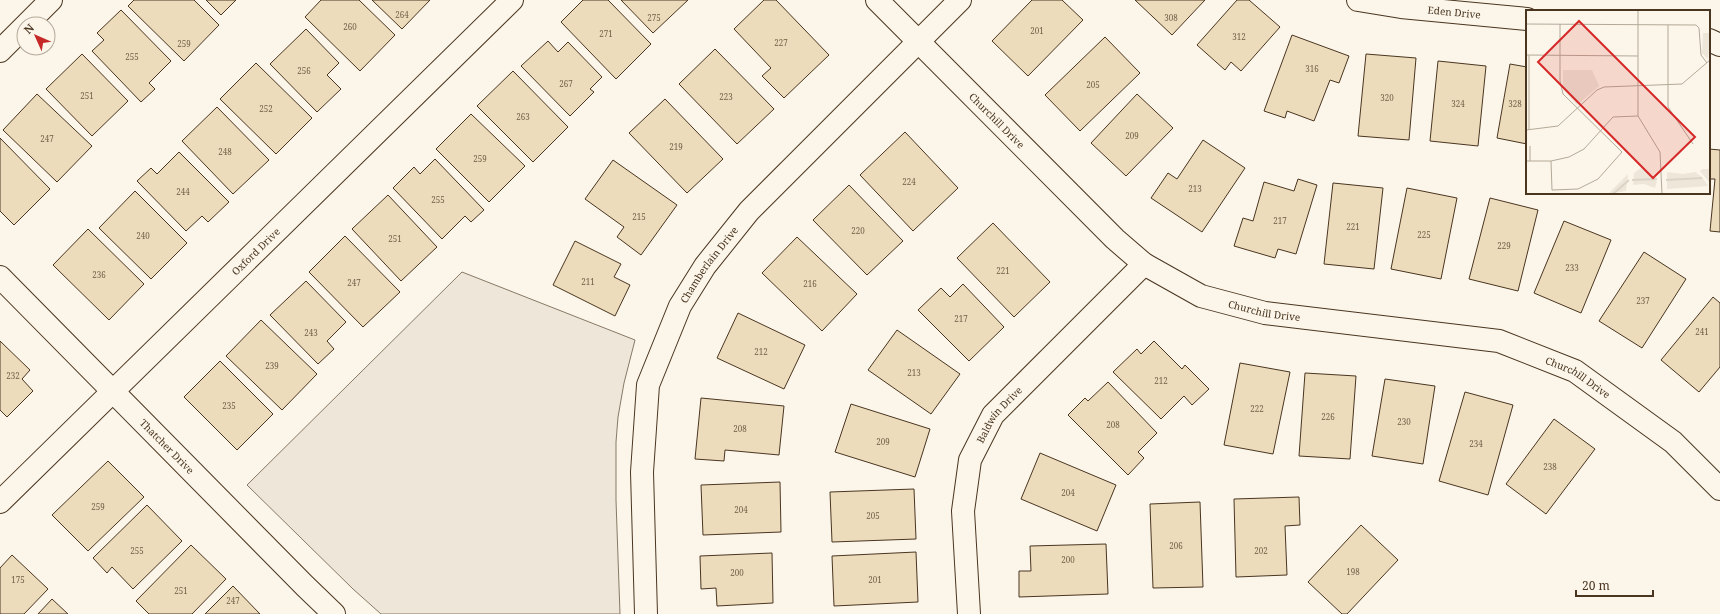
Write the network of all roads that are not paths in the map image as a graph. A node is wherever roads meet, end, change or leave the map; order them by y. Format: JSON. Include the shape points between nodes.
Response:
{"nodes":[{"id":1,"x":51,"y":0,"type":"edge"},
{"id":2,"x":512,"y":0,"type":"edge"},
{"id":3,"x":877,"y":0,"type":"edge"},
{"id":4,"x":960,"y":0,"type":"edge"},
{"id":5,"x":1358,"y":0,"type":"edge"},
{"id":6,"x":35,"y":16,"type":"edge"},
{"id":7,"x":1526,"y":19,"type":"edge"},
{"id":8,"x":16,"y":35,"type":"edge"},
{"id":9,"x":1710,"y":40,"type":"edge"},
{"id":10,"x":918,"y":42,"type":"junction"},
{"id":11,"x":1720,"y":45,"type":"edge"},
{"id":12,"x":0,"y":51,"type":"edge"},
{"id":13,"x":1144,"y":264,"type":"junction"},
{"id":14,"x":0,"y":277,"type":"edge"},
{"id":15,"x":112,"y":391,"type":"junction"},
{"id":16,"x":1720,"y":489,"type":"edge"},
{"id":17,"x":0,"y":502,"type":"edge"},
{"id":18,"x":334,"y":614,"type":"edge"},
{"id":19,"x":646,"y":614,"type":"edge"},
{"id":20,"x":969,"y":614,"type":"edge"}],
"edges":[{"from":1,"to":6,"type":"street"},
{"from":2,"to":15,"type":"street","name":"Oxford Drive"},
{"from":3,"to":10,"type":"street","name":"Churchill Drive"},
{"from":4,"to":10,"type":"street","name":"Chamberlain Drive"},
{"from":5,"to":7,"type":"street","name":"Eden Drive","via":[[1401,7]]},
{"from":8,"to":12,"type":"street"},
{"from":9,"to":11,"type":"street"},
{"from":10,"to":13,"type":"street","name":"Churchill Drive","via":[[1115,239]]},
{"from":10,"to":19,"type":"street","name":"Chamberlain Drive","via":[[749,211],[705,266],[680,306],[648,385],[642,472]]},
{"from":13,"to":16,"type":"street","name":"Churchill Drive","via":[[1202,296],[1265,313],[1499,341],[1554,362],[1575,371],[1673,442]]},
{"from":13,"to":20,"type":"street","name":"Baldwin Drive","via":[[993,415],[970,460],[963,511]]},
{"from":14,"to":15,"type":"street","name":"Thatcher Drive"},
{"from":15,"to":17,"type":"street","name":"Oxford Drive"},
{"from":15,"to":18,"type":"street","name":"Thatcher Drive"}]}
